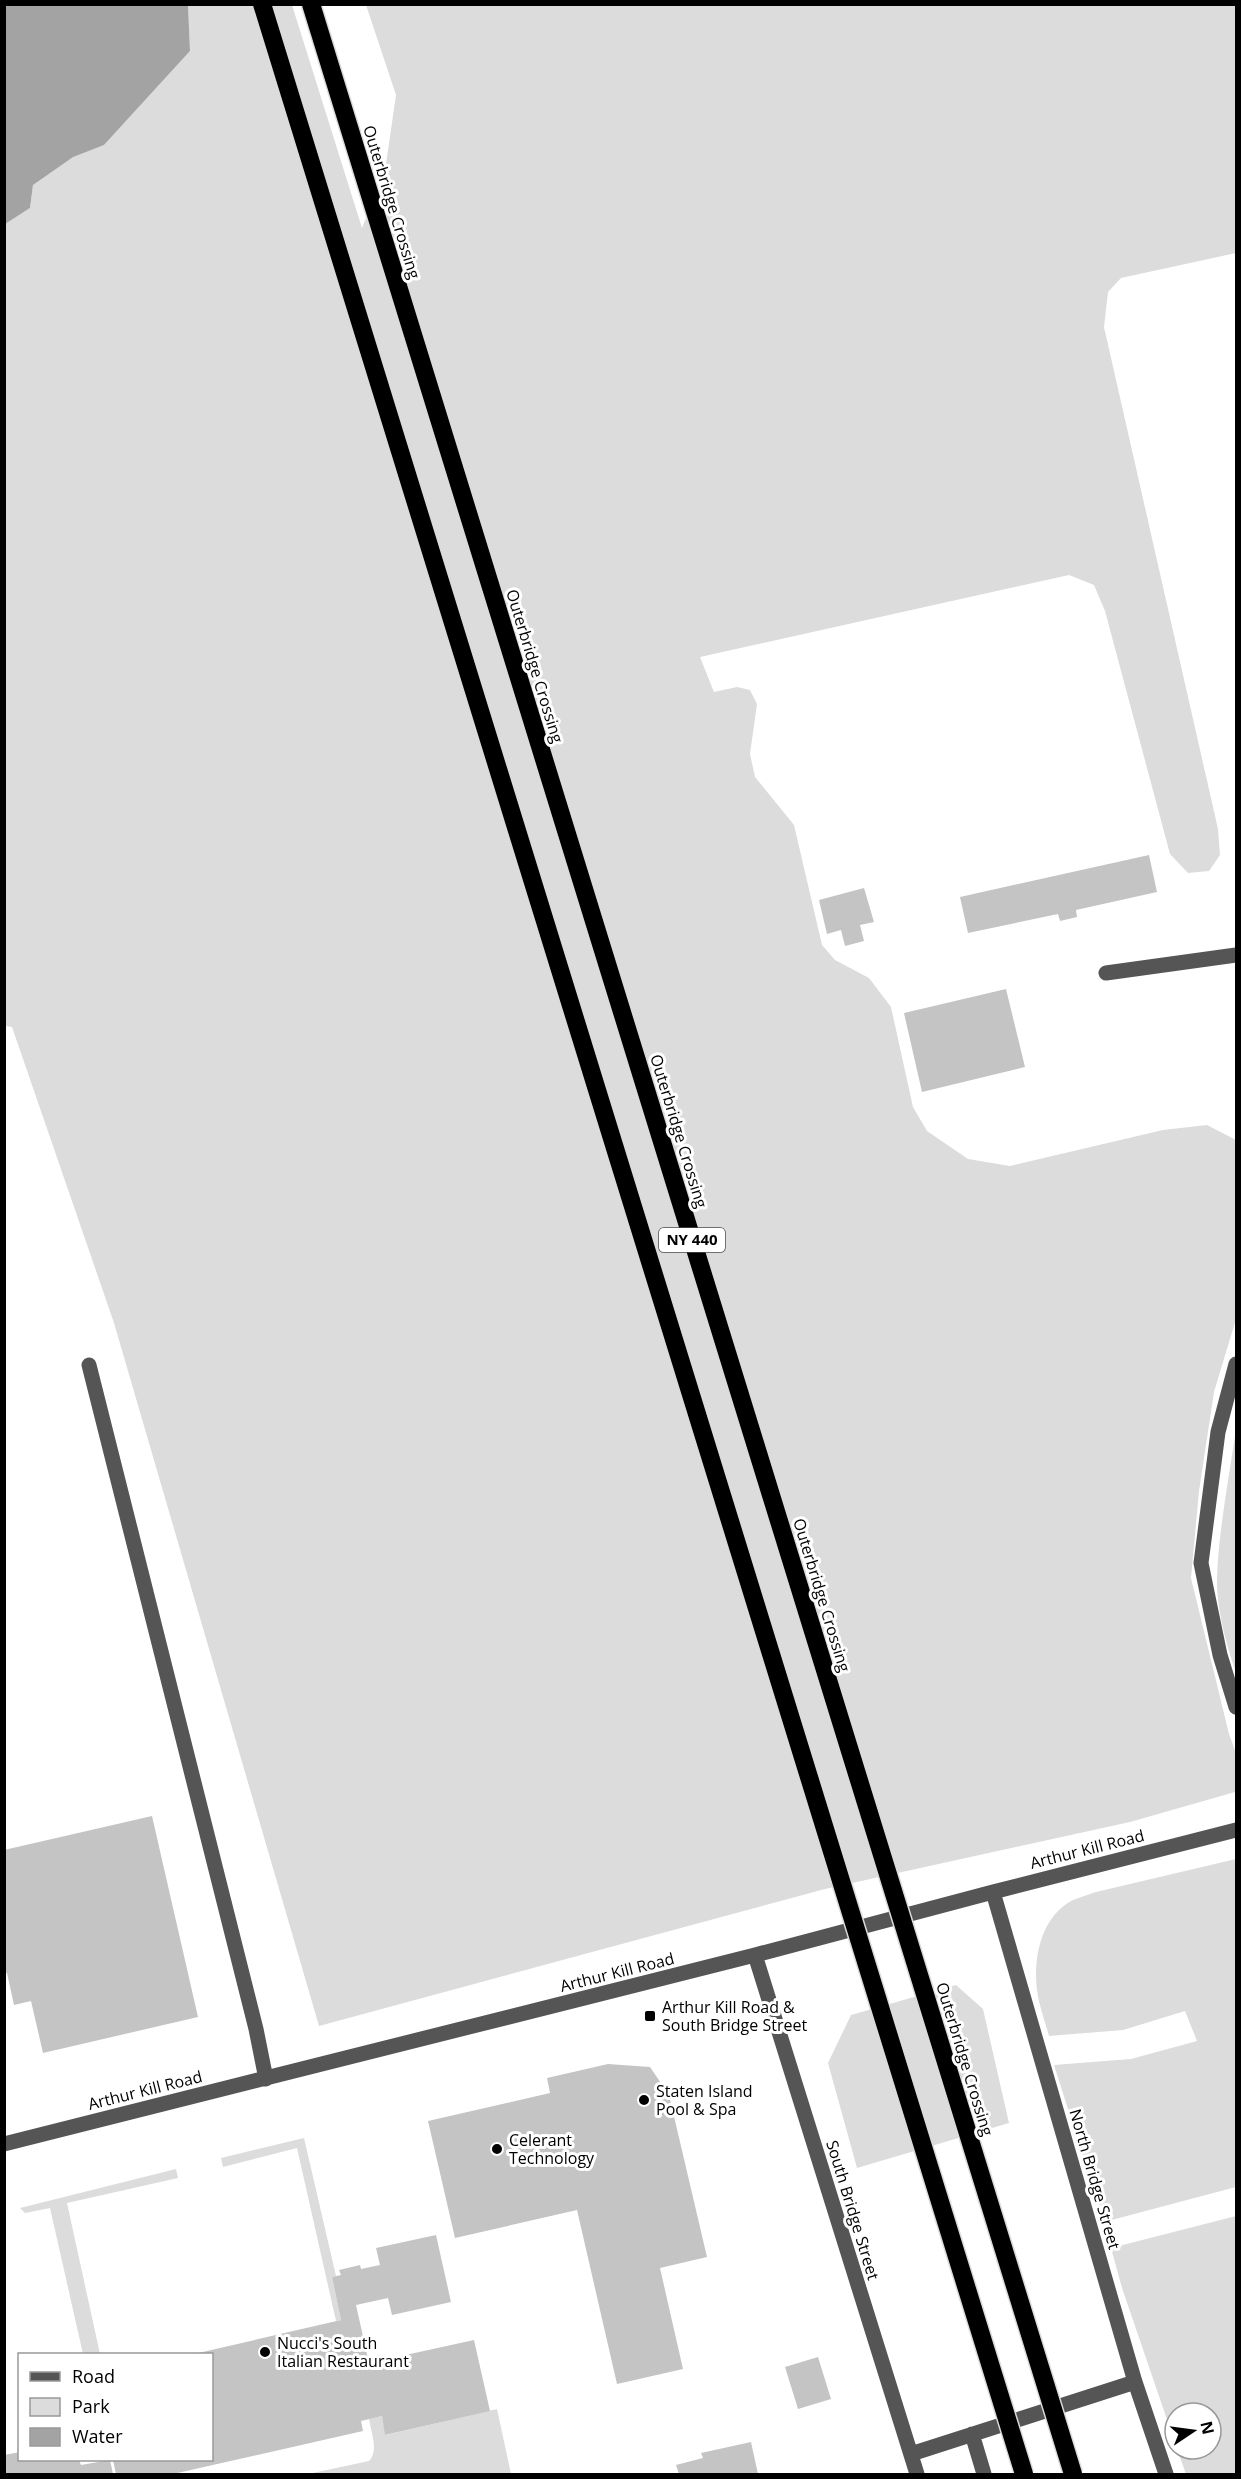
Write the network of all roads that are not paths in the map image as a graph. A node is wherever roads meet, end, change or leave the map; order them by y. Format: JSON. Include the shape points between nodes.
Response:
{"nodes":[{"id":1,"x":262,"y":4,"type":"edge"},
{"id":2,"x":311,"y":4,"type":"edge"},
{"id":3,"x":1236,"y":955,"type":"edge"},
{"id":4,"x":1106,"y":974,"type":"dead end"},
{"id":5,"x":1236,"y":1364,"type":"edge"},
{"id":6,"x":89,"y":1365,"type":"dead end"},
{"id":7,"x":1236,"y":1707,"type":"edge"},
{"id":8,"x":1236,"y":1830,"type":"edge"},
{"id":9,"x":993,"y":1892,"type":"junction"},
{"id":10,"x":755,"y":1955,"type":"junction"},
{"id":11,"x":266,"y":2079,"type":"junction"},
{"id":12,"x":4,"y":2144,"type":"edge"},
{"id":13,"x":1135,"y":2382,"type":"junction"},
{"id":14,"x":972,"y":2434,"type":"junction"},
{"id":15,"x":911,"y":2454,"type":"junction"},
{"id":16,"x":917,"y":2475,"type":"edge"},
{"id":17,"x":984,"y":2475,"type":"edge"},
{"id":18,"x":1024,"y":2475,"type":"edge"},
{"id":19,"x":1073,"y":2475,"type":"edge"},
{"id":20,"x":1166,"y":2475,"type":"edge"}],
"edges":[{"from":1,"to":18,"type":"highway","number":"NY 440","bridge":true},
{"from":2,"to":19,"type":"highway","name":"Outerbridge Crossing","number":"NY 440","bridge":true},
{"from":3,"to":4,"type":"street"},
{"from":5,"to":7,"type":"street","via":[[1218,1432],[1201,1563],[1220,1655]]},
{"from":6,"to":11,"type":"street"},
{"from":8,"to":9,"type":"street","name":"Arthur Kill Road"},
{"from":9,"to":10,"type":"street","name":"Arthur Kill Road"},
{"from":9,"to":13,"type":"street","name":"North Bridge Street"},
{"from":10,"to":11,"type":"street","name":"Arthur Kill Road"},
{"from":10,"to":15,"type":"street","name":"South Bridge Street"},
{"from":11,"to":12,"type":"street","name":"Arthur Kill Road"},
{"from":13,"to":14,"type":"street"},
{"from":13,"to":20,"type":"street","name":"North Bridge Street"},
{"from":14,"to":15,"type":"street"},
{"from":14,"to":17,"type":"street"},
{"from":15,"to":16,"type":"street","name":"South Bridge Street"}]}
